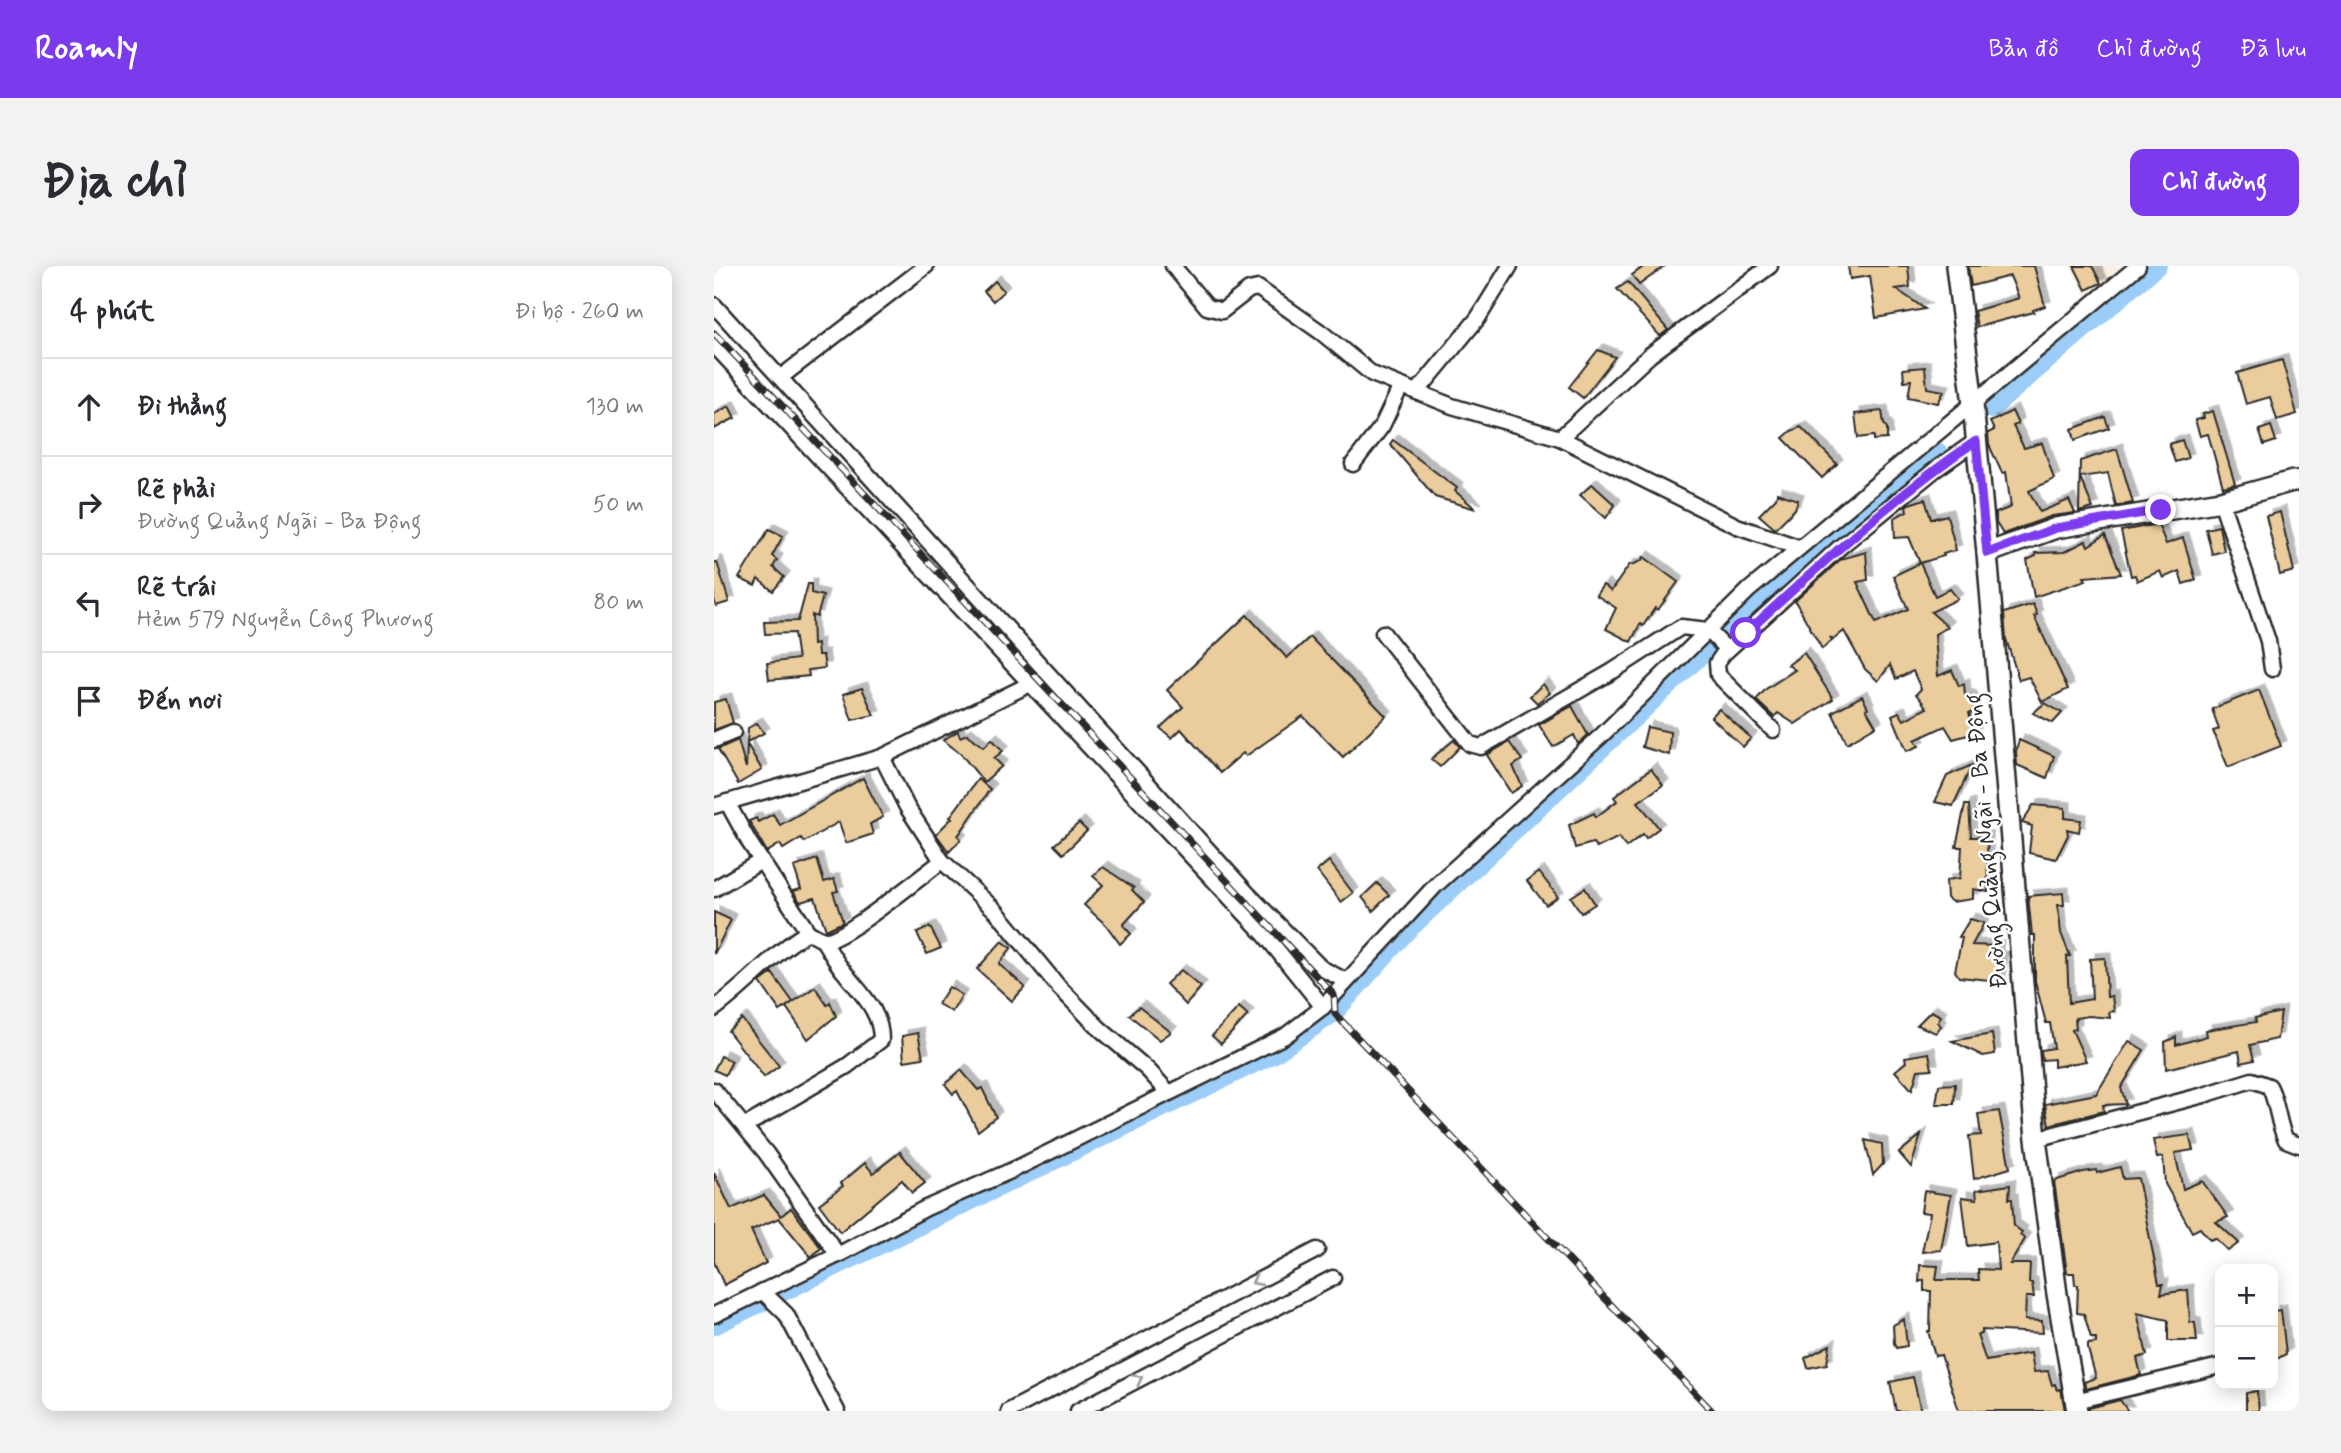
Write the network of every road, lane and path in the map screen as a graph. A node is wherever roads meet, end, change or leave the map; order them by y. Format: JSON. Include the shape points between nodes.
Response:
{"nodes":[{"id":1,"x":926,"y":266,"type":"edge"},
{"id":2,"x":1173,"y":266,"type":"edge"},
{"id":3,"x":1510,"y":266,"type":"edge"},
{"id":4,"x":1770,"y":266,"type":"edge"},
{"id":5,"x":1956,"y":266,"type":"edge"},
{"id":6,"x":2138,"y":266,"type":"edge"},
{"id":7,"x":714,"y":305,"type":"edge"},
{"id":8,"x":714,"y":345,"type":"edge"},
{"id":9,"x":780,"y":377,"type":"junction"},
{"id":10,"x":1401,"y":386,"type":"junction"},
{"id":11,"x":1417,"y":392,"type":"junction"},
{"id":12,"x":1973,"y":404,"type":"junction"},
{"id":13,"x":1560,"y":438,"type":"junction"},
{"id":14,"x":1976,"y":441,"type":"junction"},
{"id":15,"x":1353,"y":464,"type":"dead end"},
{"id":16,"x":2299,"y":481,"type":"edge"},
{"id":17,"x":2221,"y":501,"type":"junction"},
{"id":18,"x":1798,"y":547,"type":"junction"},
{"id":19,"x":1987,"y":553,"type":"junction"},
{"id":20,"x":1383,"y":633,"type":"dead end"},
{"id":21,"x":1718,"y":641,"type":"junction"},
{"id":22,"x":2272,"y":669,"type":"dead end"},
{"id":23,"x":1030,"y":684,"type":"junction"},
{"id":24,"x":1773,"y":730,"type":"dead end"},
{"id":25,"x":733,"y":732,"type":"dead end"},
{"id":26,"x":714,"y":740,"type":"edge"},
{"id":27,"x":882,"y":757,"type":"junction"},
{"id":28,"x":721,"y":804,"type":"edge"},
{"id":29,"x":761,"y":861,"type":"junction"},
{"id":30,"x":943,"y":861,"type":"junction"},
{"id":31,"x":714,"y":889,"type":"edge"},
{"id":32,"x":807,"y":932,"type":"junction"},
{"id":33,"x":823,"y":940,"type":"junction"},
{"id":34,"x":1346,"y":981,"type":"junction"},
{"id":35,"x":1323,"y":1007,"type":"junction"},
{"id":36,"x":714,"y":1009,"type":"edge"},
{"id":37,"x":714,"y":1090,"type":"edge"},
{"id":38,"x":1168,"y":1093,"type":"junction"},
{"id":39,"x":745,"y":1126,"type":"junction"},
{"id":40,"x":2036,"y":1139,"type":"junction"},
{"id":41,"x":2299,"y":1145,"type":"edge"},
{"id":42,"x":1317,"y":1250,"type":"dead end"},
{"id":43,"x":838,"y":1255,"type":"junction"},
{"id":44,"x":1332,"y":1278,"type":"dead end"},
{"id":45,"x":762,"y":1291,"type":"junction"},
{"id":46,"x":714,"y":1315,"type":"edge"},
{"id":47,"x":2215,"y":1367,"type":"edge"},
{"id":48,"x":2076,"y":1406,"type":"edge"},
{"id":49,"x":837,"y":1411,"type":"edge"},
{"id":50,"x":1009,"y":1411,"type":"edge"},
{"id":51,"x":1078,"y":1411,"type":"edge"}],
"edges":[{"from":1,"to":9,"type":"street"},
{"from":2,"to":10,"type":"street","via":[[1208,307],[1222,311],[1258,288],[1363,368]]},
{"from":3,"to":11,"type":"street","via":[[1478,318]]},
{"from":4,"to":13,"type":"street","via":[[1650,355]]},
{"from":5,"to":12,"type":"main road","name":"Đường Quảng Ngãi - Ba Động"},
{"from":6,"to":12,"type":"street"},
{"from":7,"to":9,"type":"street"},
{"from":8,"to":23,"type":"street"},
{"from":9,"to":34,"type":"street","via":[[1247,893],[1321,968]]},
{"from":10,"to":11,"type":"street"},
{"from":10,"to":15,"type":"street","via":[[1382,426]]},
{"from":11,"to":13,"type":"street"},
{"from":12,"to":14,"type":"main road","name":"Đường Quảng Ngãi - Ba Động"},
{"from":12,"to":18,"type":"street"},
{"from":13,"to":18,"type":"street","via":[[1737,526]]},
{"from":14,"to":19,"type":"main road","name":"Đường Quảng Ngãi - Ba Động"},
{"from":14,"to":21,"type":"street"},
{"from":16,"to":17,"type":"main road"},
{"from":17,"to":19,"type":"main road","via":[[2056,528]]},
{"from":17,"to":22,"type":"street","via":[[2268,641]]},
{"from":18,"to":21,"type":"street","via":[[1749,590]]},
{"from":19,"to":40,"type":"main road","name":"Đường Quảng Ngãi - Ba Động"},
{"from":20,"to":21,"type":"street","via":[[1470,744],[1481,747],[1681,627]]},
{"from":21,"to":24,"type":"street","via":[[1718,675]]},
{"from":21,"to":34,"type":"street","via":[[1601,736],[1436,885]]},
{"from":23,"to":27,"type":"street"},
{"from":23,"to":35,"type":"street","via":[[1265,935]]},
{"from":25,"to":26,"type":"street"},
{"from":27,"to":28,"type":"street"},
{"from":27,"to":30,"type":"street","via":[[907,807]]},
{"from":28,"to":29,"type":"street"},
{"from":29,"to":31,"type":"street"},
{"from":29,"to":32,"type":"street"},
{"from":30,"to":33,"type":"street","via":[[848,931]]},
{"from":30,"to":38,"type":"street","via":[[996,911],[1058,986]]},
{"from":32,"to":33,"type":"street"},
{"from":32,"to":36,"type":"street"},
{"from":33,"to":39,"type":"street","via":[[873,1008],[881,1040],[847,1066]]},
{"from":34,"to":35,"type":"street"},
{"from":35,"to":38,"type":"street","via":[[1285,1035]]},
{"from":37,"to":39,"type":"street"},
{"from":38,"to":43,"type":"street"},
{"from":39,"to":43,"type":"street"},
{"from":40,"to":41,"type":"street","via":[[2252,1080],[2269,1086],[2286,1140]]},
{"from":40,"to":48,"type":"main road","name":"Đường Quảng Ngãi - Ba Động"},
{"from":42,"to":50,"type":"street","one_way":true},
{"from":43,"to":45,"type":"street"},
{"from":51,"to":44,"type":"street","one_way":true},
{"from":45,"to":46,"type":"street"},
{"from":45,"to":49,"type":"street","via":[[786,1314]]},
{"from":47,"to":48,"type":"street"}]}
